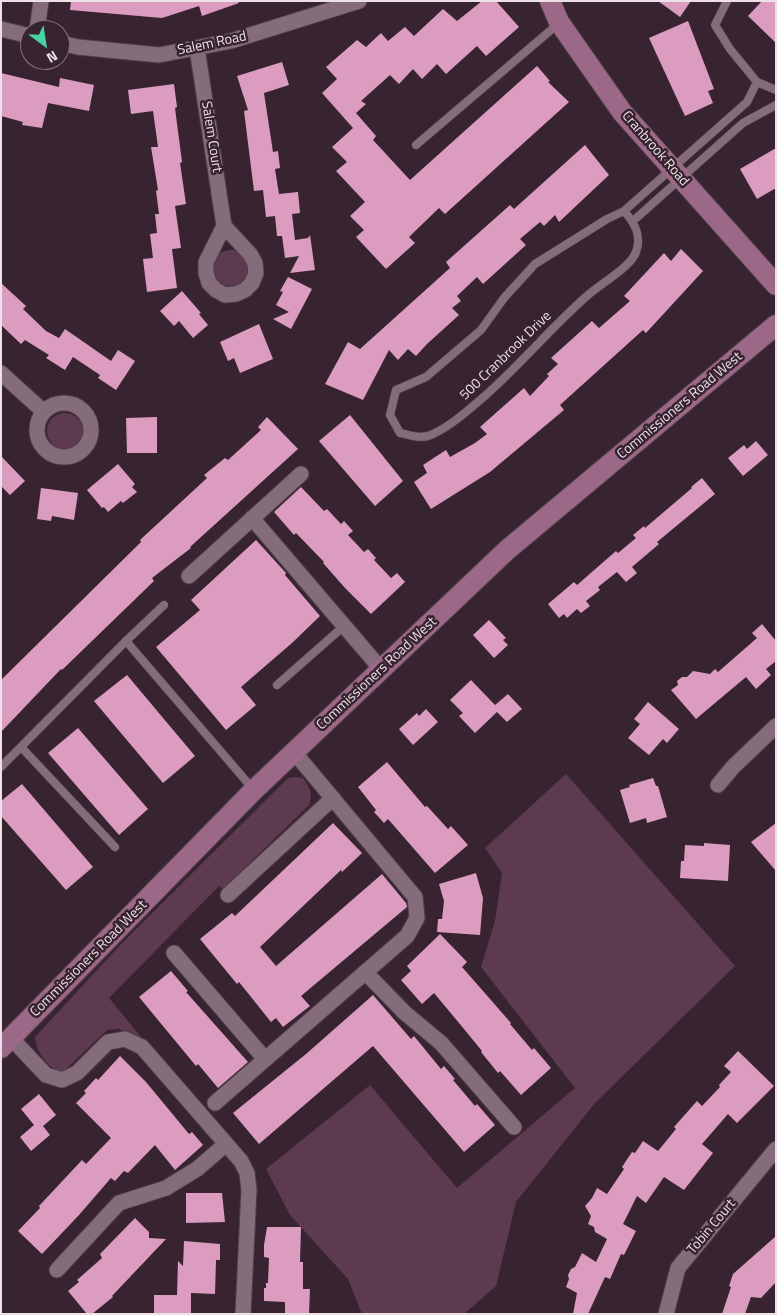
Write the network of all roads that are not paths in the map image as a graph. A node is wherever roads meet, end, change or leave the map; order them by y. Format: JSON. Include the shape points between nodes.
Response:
{"nodes":[{"id":1,"x":41,"y":1,"type":"edge"},
{"id":2,"x":359,"y":1,"type":"edge"},
{"id":3,"x":550,"y":1,"type":"edge"},
{"id":4,"x":727,"y":1,"type":"edge"},
{"id":5,"x":313,"y":8,"type":"edge"},
{"id":6,"x":38,"y":20,"type":"edge"},
{"id":7,"x":560,"y":22,"type":"junction"},
{"id":8,"x":1,"y":30,"type":"edge"},
{"id":9,"x":20,"y":34,"type":"edge"},
{"id":10,"x":70,"y":45,"type":"edge"},
{"id":11,"x":197,"y":48,"type":"junction"},
{"id":12,"x":757,"y":82,"type":"junction"},
{"id":13,"x":776,"y":90,"type":"edge"},
{"id":14,"x":776,"y":105,"type":"edge"},
{"id":15,"x":416,"y":145,"type":"dead end"},
{"id":16,"x":677,"y":174,"type":"junction"},
{"id":17,"x":624,"y":211,"type":"junction"},
{"id":18,"x":634,"y":222,"type":"junction"},
{"id":19,"x":224,"y":226,"type":"dead end"},
{"id":20,"x":776,"y":285,"type":"edge"},
{"id":21,"x":776,"y":325,"type":"edge"},
{"id":22,"x":1,"y":373,"type":"edge"},
{"id":23,"x":44,"y":412,"type":"dead end"},
{"id":24,"x":301,"y":474,"type":"dead end"},
{"id":25,"x":252,"y":518,"type":"junction"},
{"id":26,"x":189,"y":576,"type":"dead end"},
{"id":27,"x":164,"y":605,"type":"dead end"},
{"id":28,"x":344,"y":626,"type":"junction"},
{"id":29,"x":126,"y":641,"type":"junction"},
{"id":30,"x":381,"y":669,"type":"junction"},
{"id":31,"x":277,"y":685,"type":"dead end"},
{"id":32,"x":776,"y":726,"type":"edge"},
{"id":33,"x":21,"y":746,"type":"junction"},
{"id":34,"x":294,"y":752,"type":"junction"},
{"id":35,"x":1,"y":767,"type":"edge"},
{"id":36,"x":718,"y":786,"type":"dead end"},
{"id":37,"x":254,"y":790,"type":"junction"},
{"id":38,"x":333,"y":798,"type":"junction"},
{"id":39,"x":115,"y":847,"type":"dead end"},
{"id":40,"x":228,"y":895,"type":"dead end"},
{"id":41,"x":174,"y":953,"type":"dead end"},
{"id":42,"x":365,"y":972,"type":"junction"},
{"id":43,"x":6,"y":1043,"type":"edge"},
{"id":44,"x":265,"y":1059,"type":"junction"},
{"id":45,"x":215,"y":1103,"type":"dead end"},
{"id":46,"x":514,"y":1127,"type":"dead end"},
{"id":47,"x":226,"y":1144,"type":"junction"},
{"id":48,"x":776,"y":1149,"type":"edge"},
{"id":49,"x":57,"y":1270,"type":"dead end"},
{"id":50,"x":243,"y":1314,"type":"edge"},
{"id":51,"x":666,"y":1314,"type":"edge"}],
"edges":[{"from":1,"to":6,"type":"street"},
{"from":2,"to":5,"type":"street","name":"Salem Road"},
{"from":3,"to":7,"type":"main road","name":"Cranbrook Road"},
{"from":4,"to":12,"type":"lane","via":[[715,24],[730,49]]},
{"from":5,"to":11,"type":"street","name":"Salem Road","via":[[230,41]]},
{"from":7,"to":15,"type":"lane"},
{"from":7,"to":16,"type":"main road","name":"Cranbrook Road","via":[[622,112]]},
{"from":8,"to":9,"type":"street"},
{"from":10,"to":11,"type":"street","name":"Salem Road","via":[[159,55]]},
{"from":11,"to":19,"type":"street","name":"Salem Court"},
{"from":12,"to":13,"type":"lane"},
{"from":12,"to":16,"type":"lane","via":[[748,102]]},
{"from":14,"to":16,"type":"lane","via":[[744,123]]},
{"from":16,"to":17,"type":"lane","name":"500 Cranbrook Drive"},
{"from":16,"to":18,"type":"lane"},
{"from":16,"to":20,"type":"main road","name":"Cranbrook Road"},
{"from":17,"to":18,"type":"lane"},
{"from":17,"to":18,"type":"lane","name":"500 Cranbrook Drive","via":[[536,264],[504,298],[481,330],[426,377],[396,390],[390,416],[400,433],[420,438],[432,435],[489,393],[572,309],[635,254],[639,240]]},
{"from":21,"to":30,"type":"main road","name":"Commissioners Road West","via":[[508,550]]},
{"from":22,"to":23,"type":"street"},
{"from":24,"to":25,"type":"street"},
{"from":25,"to":26,"type":"street"},
{"from":25,"to":28,"type":"street"},
{"from":27,"to":29,"type":"lane"},
{"from":28,"to":30,"type":"street"},
{"from":28,"to":31,"type":"lane"},
{"from":29,"to":33,"type":"lane"},
{"from":29,"to":37,"type":"lane"},
{"from":30,"to":34,"type":"main road","name":"Commissioners Road West"},
{"from":32,"to":36,"type":"street"},
{"from":33,"to":35,"type":"lane"},
{"from":33,"to":39,"type":"lane"},
{"from":34,"to":37,"type":"main road","name":"Commissioners Road West"},
{"from":34,"to":38,"type":"street"},
{"from":37,"to":43,"type":"main road","name":"Commissioners Road West"},
{"from":38,"to":40,"type":"street"},
{"from":38,"to":42,"type":"street","via":[[415,897],[417,918],[407,936]]},
{"from":41,"to":44,"type":"street"},
{"from":42,"to":44,"type":"street"},
{"from":42,"to":46,"type":"street","via":[[440,1043]]},
{"from":43,"to":47,"type":"street","via":[[46,1075],[62,1080],[77,1073],[108,1042],[125,1039],[142,1047]]},
{"from":44,"to":45,"type":"street"},
{"from":47,"to":49,"type":"street","via":[[197,1169],[166,1188],[119,1202]]},
{"from":47,"to":50,"type":"street","via":[[241,1161],[247,1173],[249,1190]]},
{"from":48,"to":51,"type":"street","name":"Tobin Court","via":[[678,1268]]}]}
